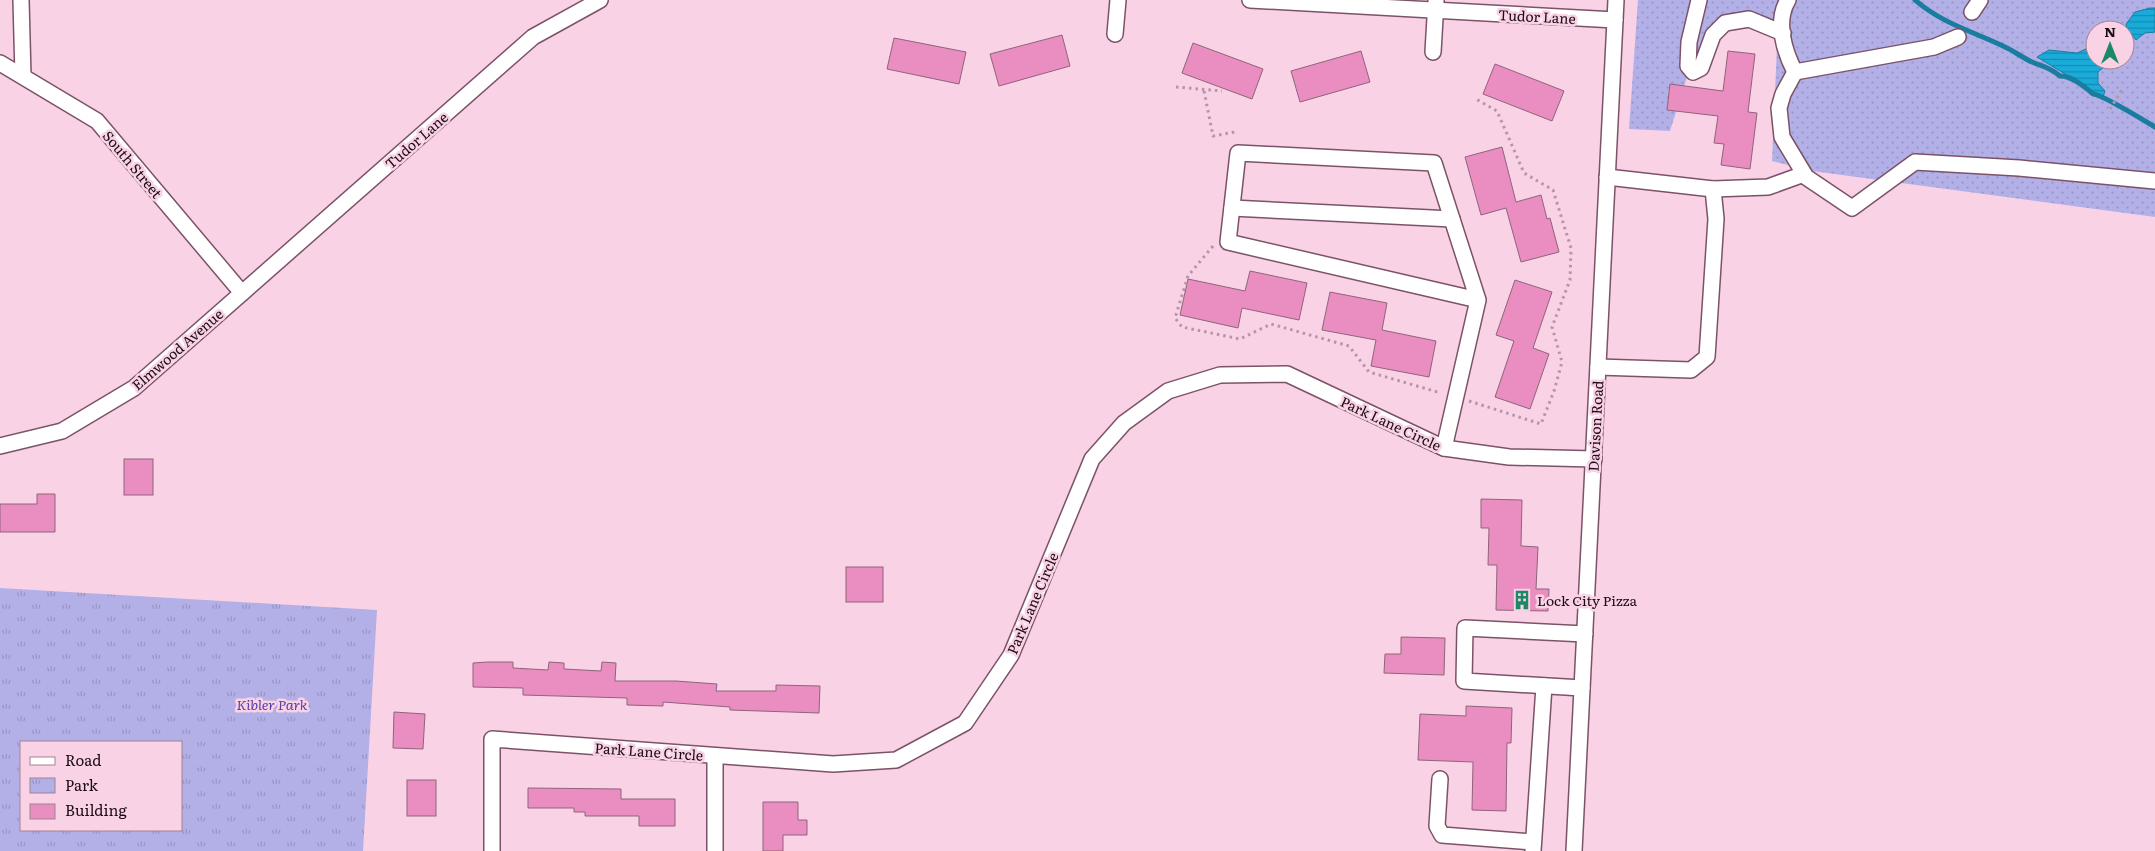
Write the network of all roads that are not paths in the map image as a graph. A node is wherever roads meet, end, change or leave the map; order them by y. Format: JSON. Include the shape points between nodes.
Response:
{"nodes":[{"id":1,"x":21,"y":0,"type":"edge"},
{"id":2,"x":600,"y":0,"type":"edge"},
{"id":3,"x":1118,"y":0,"type":"edge"},
{"id":4,"x":1250,"y":0,"type":"edge"},
{"id":5,"x":1616,"y":0,"type":"edge"},
{"id":6,"x":1699,"y":0,"type":"edge"},
{"id":7,"x":1788,"y":0,"type":"edge"},
{"id":8,"x":1436,"y":5,"type":"edge"},
{"id":9,"x":1615,"y":20,"type":"junction"},
{"id":10,"x":1115,"y":34,"type":"dead end"},
{"id":11,"x":1783,"y":34,"type":"junction"},
{"id":12,"x":1958,"y":37,"type":"dead end"},
{"id":13,"x":1433,"y":52,"type":"dead end"},
{"id":14,"x":0,"y":63,"type":"edge"},
{"id":15,"x":1795,"y":72,"type":"junction"},
{"id":16,"x":23,"y":76,"type":"junction"},
{"id":17,"x":1804,"y":174,"type":"junction"},
{"id":18,"x":1607,"y":177,"type":"junction"},
{"id":19,"x":2155,"y":181,"type":"edge"},
{"id":20,"x":1713,"y":189,"type":"junction"},
{"id":21,"x":1232,"y":208,"type":"junction"},
{"id":22,"x":1452,"y":219,"type":"junction"},
{"id":23,"x":242,"y":293,"type":"junction"},
{"id":24,"x":1478,"y":300,"type":"junction"},
{"id":25,"x":1598,"y":367,"type":"junction"},
{"id":26,"x":0,"y":446,"type":"edge"},
{"id":27,"x":1444,"y":448,"type":"junction"},
{"id":28,"x":1594,"y":459,"type":"junction"},
{"id":29,"x":1585,"y":634,"type":"junction"},
{"id":30,"x":1544,"y":686,"type":"junction"},
{"id":31,"x":1582,"y":688,"type":"junction"},
{"id":32,"x":715,"y":756,"type":"junction"},
{"id":33,"x":1440,"y":779,"type":"dead end"},
{"id":34,"x":1493,"y":845,"type":"edge"},
{"id":35,"x":1533,"y":846,"type":"edge"},
{"id":36,"x":492,"y":851,"type":"edge"},
{"id":37,"x":715,"y":851,"type":"edge"},
{"id":38,"x":1574,"y":851,"type":"edge"}],
"edges":[{"from":1,"to":16,"type":"street"},
{"from":2,"to":23,"type":"street","name":"Tudor Lane","via":[[533,37]]},
{"from":3,"to":10,"type":"street"},
{"from":4,"to":8,"type":"street","name":"Tudor Lane"},
{"from":5,"to":9,"type":"street","name":"Davison Road"},
{"from":6,"to":11,"type":"street","via":[[1689,42],[1688,66],[1693,72],[1701,68],[1713,34],[1725,23],[1749,19]]},
{"from":7,"to":11,"type":"street","via":[[1782,9]]},
{"from":8,"to":9,"type":"street","name":"Tudor Lane"},
{"from":8,"to":13,"type":"street"},
{"from":9,"to":18,"type":"street","name":"Davison Road"},
{"from":11,"to":15,"type":"street","via":[[1785,54]]},
{"from":12,"to":15,"type":"street","via":[[1934,47]]},
{"from":14,"to":16,"type":"street","name":"South Street"},
{"from":15,"to":17,"type":"street","via":[[1779,108],[1782,137]]},
{"from":16,"to":23,"type":"street","name":"South Street","via":[[97,121]]},
{"from":17,"to":19,"type":"street","via":[[1852,208],[1915,162]]},
{"from":17,"to":20,"type":"street","via":[[1768,187]]},
{"from":18,"to":20,"type":"street"},
{"from":18,"to":25,"type":"street","name":"Davison Road"},
{"from":20,"to":25,"type":"street","via":[[1716,219],[1707,357],[1691,370]]},
{"from":21,"to":22,"type":"street"},
{"from":21,"to":22,"type":"street","via":[[1238,153],[1434,163]]},
{"from":21,"to":24,"type":"street","via":[[1228,242]]},
{"from":22,"to":24,"type":"street"},
{"from":23,"to":26,"type":"street","name":"Elmwood Avenue","via":[[134,388],[62,431]]},
{"from":24,"to":27,"type":"street"},
{"from":25,"to":28,"type":"street","name":"Davison Road"},
{"from":27,"to":28,"type":"street","name":"Park Lane Circle","via":[[1509,457]]},
{"from":27,"to":32,"type":"street","name":"Park Lane Circle","via":[[1287,374],[1220,375],[1168,391],[1124,423],[1092,459],[1011,655],[965,723],[896,760],[833,764]]},
{"from":28,"to":29,"type":"street","name":"Davison Road"},
{"from":29,"to":30,"type":"street","via":[[1465,628],[1464,681]]},
{"from":29,"to":31,"type":"street","name":"Davison Road"},
{"from":30,"to":31,"type":"street"},
{"from":30,"to":35,"type":"street"},
{"from":31,"to":38,"type":"street","name":"Davison Road"},
{"from":32,"to":36,"type":"street","name":"Park Lane Circle","via":[[492,739]]},
{"from":32,"to":37,"type":"street"},
{"from":33,"to":34,"type":"street","via":[[1437,826],[1442,835]]},
{"from":34,"to":35,"type":"street"}]}
